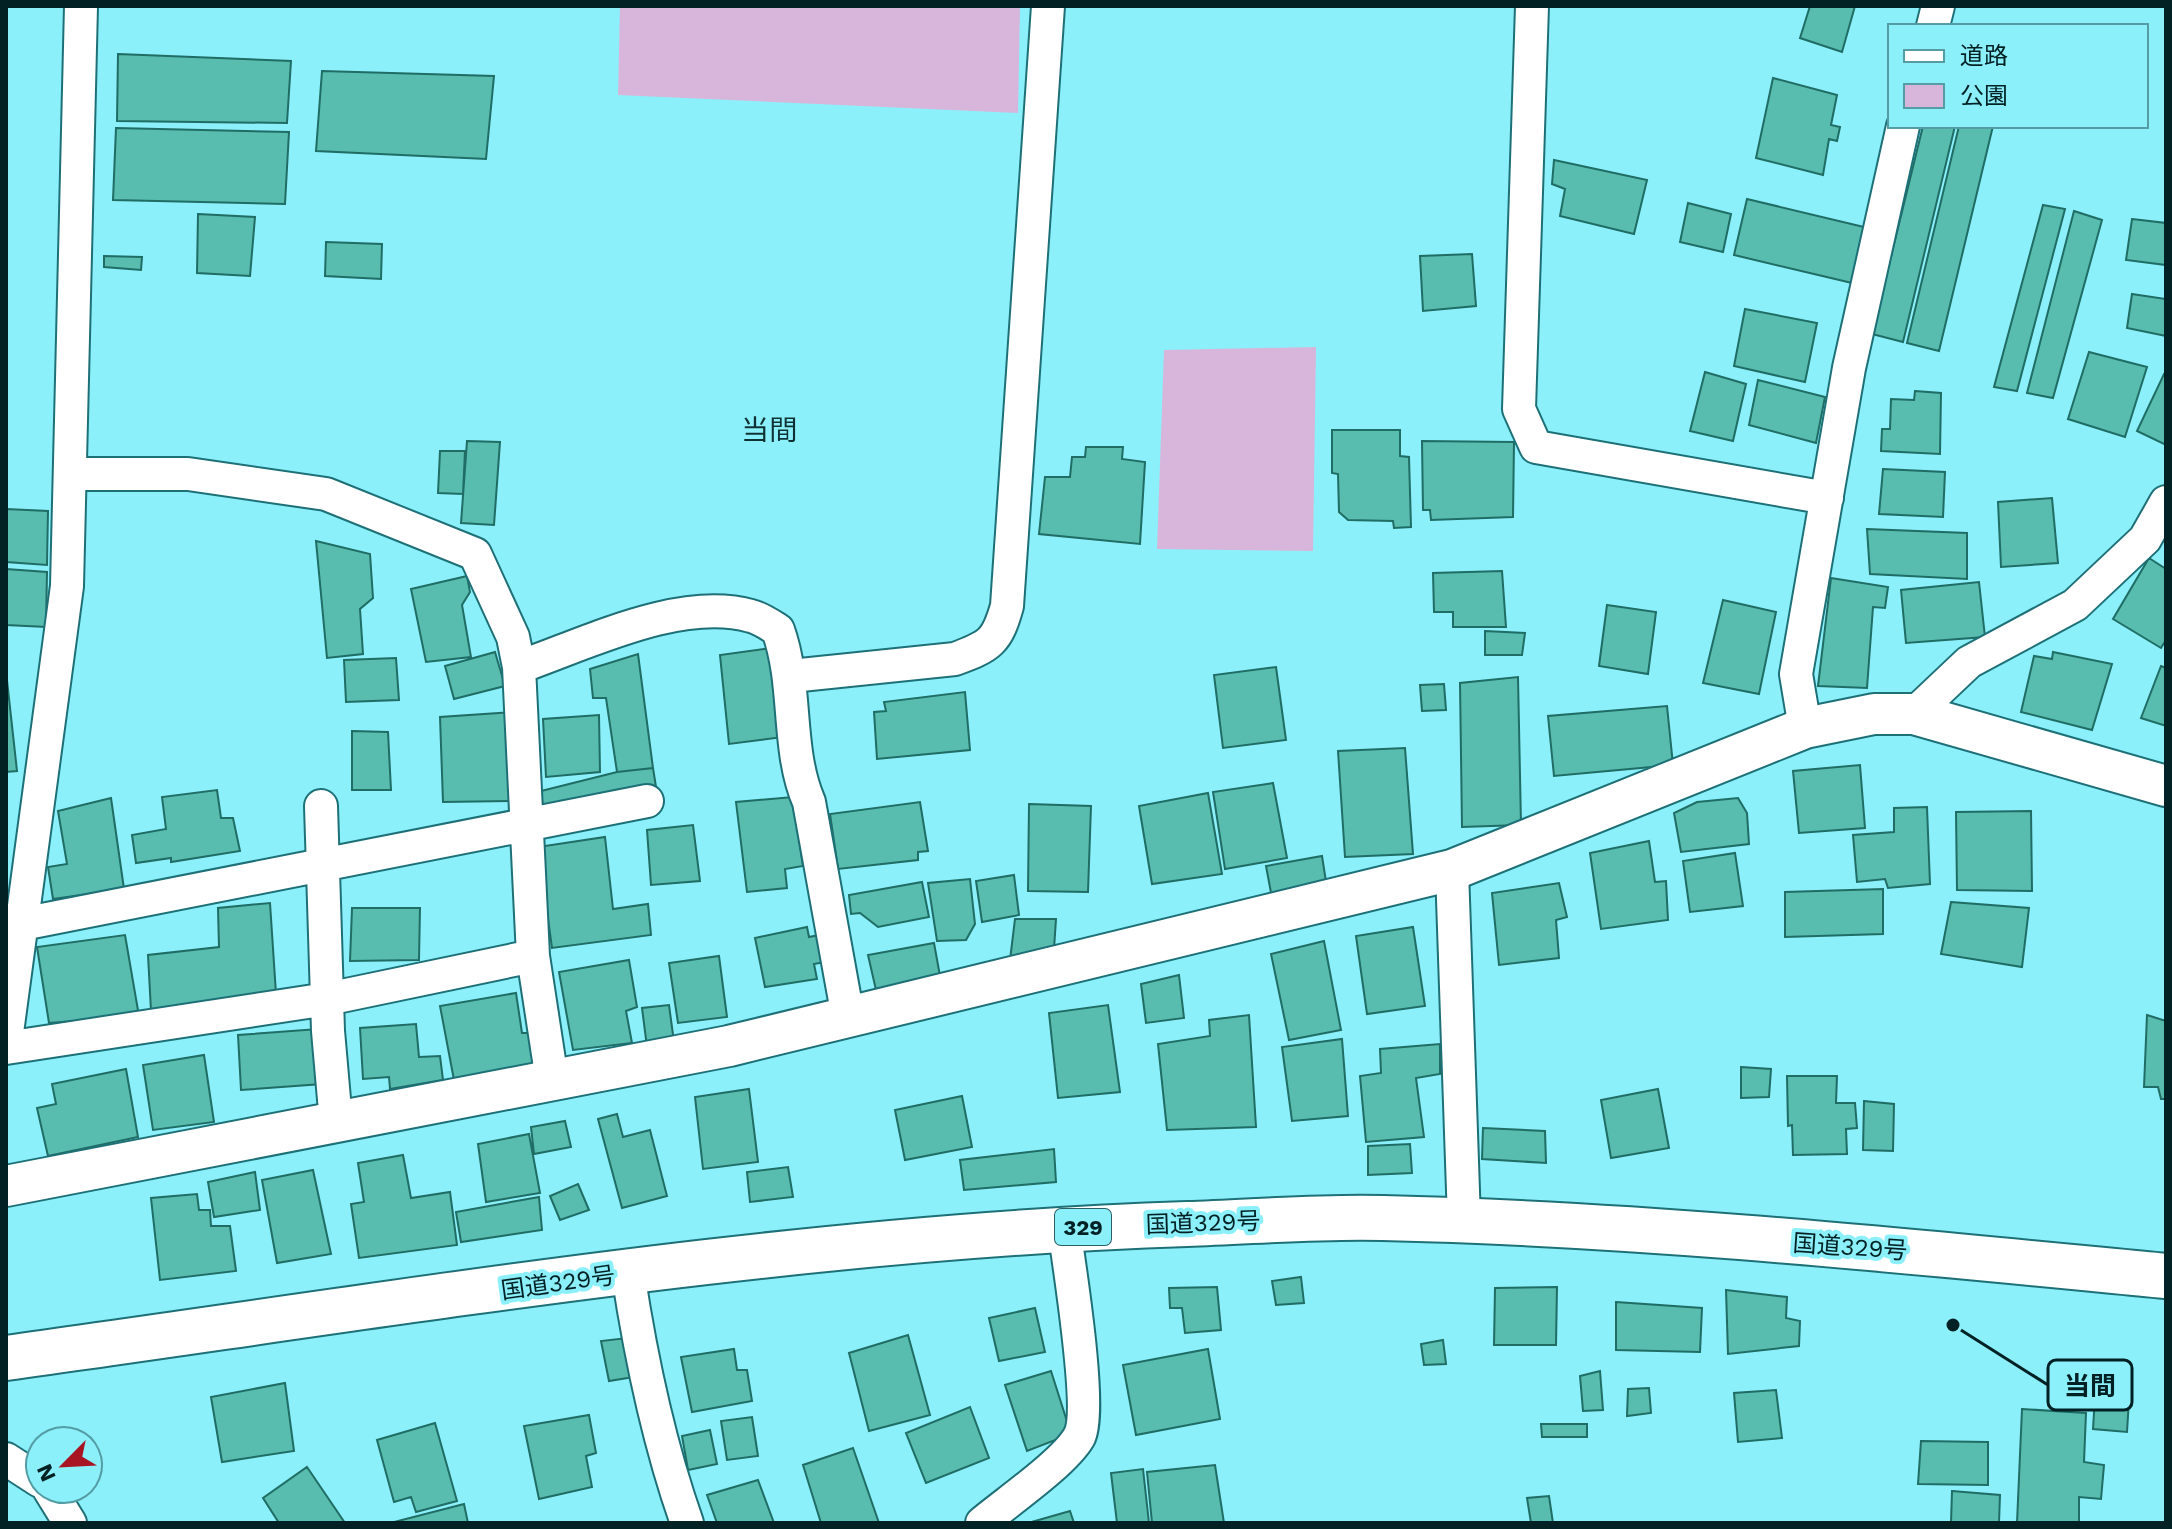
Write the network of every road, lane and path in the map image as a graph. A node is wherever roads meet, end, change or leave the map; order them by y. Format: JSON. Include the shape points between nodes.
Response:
{"nodes":[{"id":1,"x":81,"y":6,"type":"edge"},
{"id":2,"x":1048,"y":6,"type":"edge"},
{"id":3,"x":1532,"y":6,"type":"edge"},
{"id":4,"x":1903,"y":128,"type":"edge"},
{"id":5,"x":72,"y":474,"type":"junction"},
{"id":6,"x":1827,"y":498,"type":"junction"},
{"id":7,"x":2166,"y":502,"type":"edge"},
{"id":8,"x":519,"y":667,"type":"junction"},
{"id":9,"x":791,"y":676,"type":"junction"},
{"id":10,"x":1914,"y":714,"type":"junction"},
{"id":11,"x":1805,"y":728,"type":"junction"},
{"id":12,"x":2166,"y":786,"type":"edge"},
{"id":13,"x":647,"y":801,"type":"dead end"},
{"id":14,"x":321,"y":806,"type":"dead end"},
{"id":15,"x":527,"y":827,"type":"junction"},
{"id":16,"x":324,"y":866,"type":"junction"},
{"id":17,"x":1452,"y":870,"type":"junction"},
{"id":18,"x":22,"y":924,"type":"junction"},
{"id":19,"x":533,"y":956,"type":"junction"},
{"id":20,"x":327,"y":999,"type":"junction"},
{"id":21,"x":848,"y":1017,"type":"junction"},
{"id":22,"x":6,"y":1040,"type":"edge"},
{"id":23,"x":6,"y":1048,"type":"edge"},
{"id":24,"x":552,"y":1080,"type":"junction"},
{"id":25,"x":336,"y":1122,"type":"junction"},
{"id":26,"x":6,"y":1186,"type":"edge"},
{"id":27,"x":1464,"y":1220,"type":"junction"},
{"id":28,"x":1064,"y":1228,"type":"junction"},
{"id":29,"x":628,"y":1273,"type":"junction"},
{"id":30,"x":2166,"y":1276,"type":"edge"},
{"id":31,"x":6,"y":1358,"type":"edge"},
{"id":32,"x":6,"y":1459,"type":"edge"},
{"id":33,"x":24,"y":1471,"type":"edge"},
{"id":34,"x":59,"y":1505,"type":"edge"},
{"id":35,"x":70,"y":1523,"type":"edge"},
{"id":36,"x":687,"y":1523,"type":"edge"},
{"id":37,"x":982,"y":1523,"type":"edge"}],
"edges":[{"from":1,"to":5,"type":"street"},
{"from":2,"to":9,"type":"street","via":[[1007,606],[999,635],[980,650],[955,659]]},
{"from":3,"to":6,"type":"street","via":[[1519,409],[1536,447]]},
{"from":4,"to":6,"type":"street","via":[[1849,368]]},
{"from":5,"to":8,"type":"street","via":[[188,474],[326,494],[459,545],[475,554],[513,637]]},
{"from":5,"to":18,"type":"street","via":[[67,586]]},
{"from":6,"to":11,"type":"street","via":[[1796,674]]},
{"from":7,"to":10,"type":"street","via":[[2145,539],[2075,605],[1969,662]]},
{"from":8,"to":9,"type":"street","via":[[693,612],[752,616],[778,630]]},
{"from":8,"to":15,"type":"street"},
{"from":9,"to":21,"type":"street","via":[[800,783],[809,802]]},
{"from":10,"to":11,"type":"street","via":[[1874,714]]},
{"from":10,"to":12,"type":"street"},
{"from":11,"to":17,"type":"street"},
{"from":13,"to":15,"type":"street"},
{"from":14,"to":16,"type":"street"},
{"from":15,"to":16,"type":"street"},
{"from":15,"to":19,"type":"street"},
{"from":16,"to":18,"type":"street"},
{"from":16,"to":20,"type":"street"},
{"from":17,"to":21,"type":"street"},
{"from":17,"to":27,"type":"street"},
{"from":18,"to":22,"type":"street"},
{"from":19,"to":20,"type":"street"},
{"from":19,"to":24,"type":"street"},
{"from":20,"to":23,"type":"street"},
{"from":20,"to":25,"type":"street"},
{"from":21,"to":24,"type":"street"},
{"from":24,"to":25,"type":"street"},
{"from":25,"to":26,"type":"street"},
{"from":27,"to":28,"type":"highway","name":"国道329号","number":"329","via":[[1380,1217]]},
{"from":27,"to":30,"type":"highway","name":"国道329号","number":"329","via":[[1884,1249]]},
{"from":28,"to":29,"type":"highway","name":"国道329号","number":"329","via":[[823,1247]]},
{"from":28,"to":37,"type":"street","via":[[1084,1388],[1081,1435]]},
{"from":29,"to":31,"type":"highway","name":"国道329号","number":"329"},
{"from":29,"to":36,"type":"street","via":[[643,1371]]},
{"from":32,"to":33,"type":"street"},
{"from":34,"to":35,"type":"street"}]}
